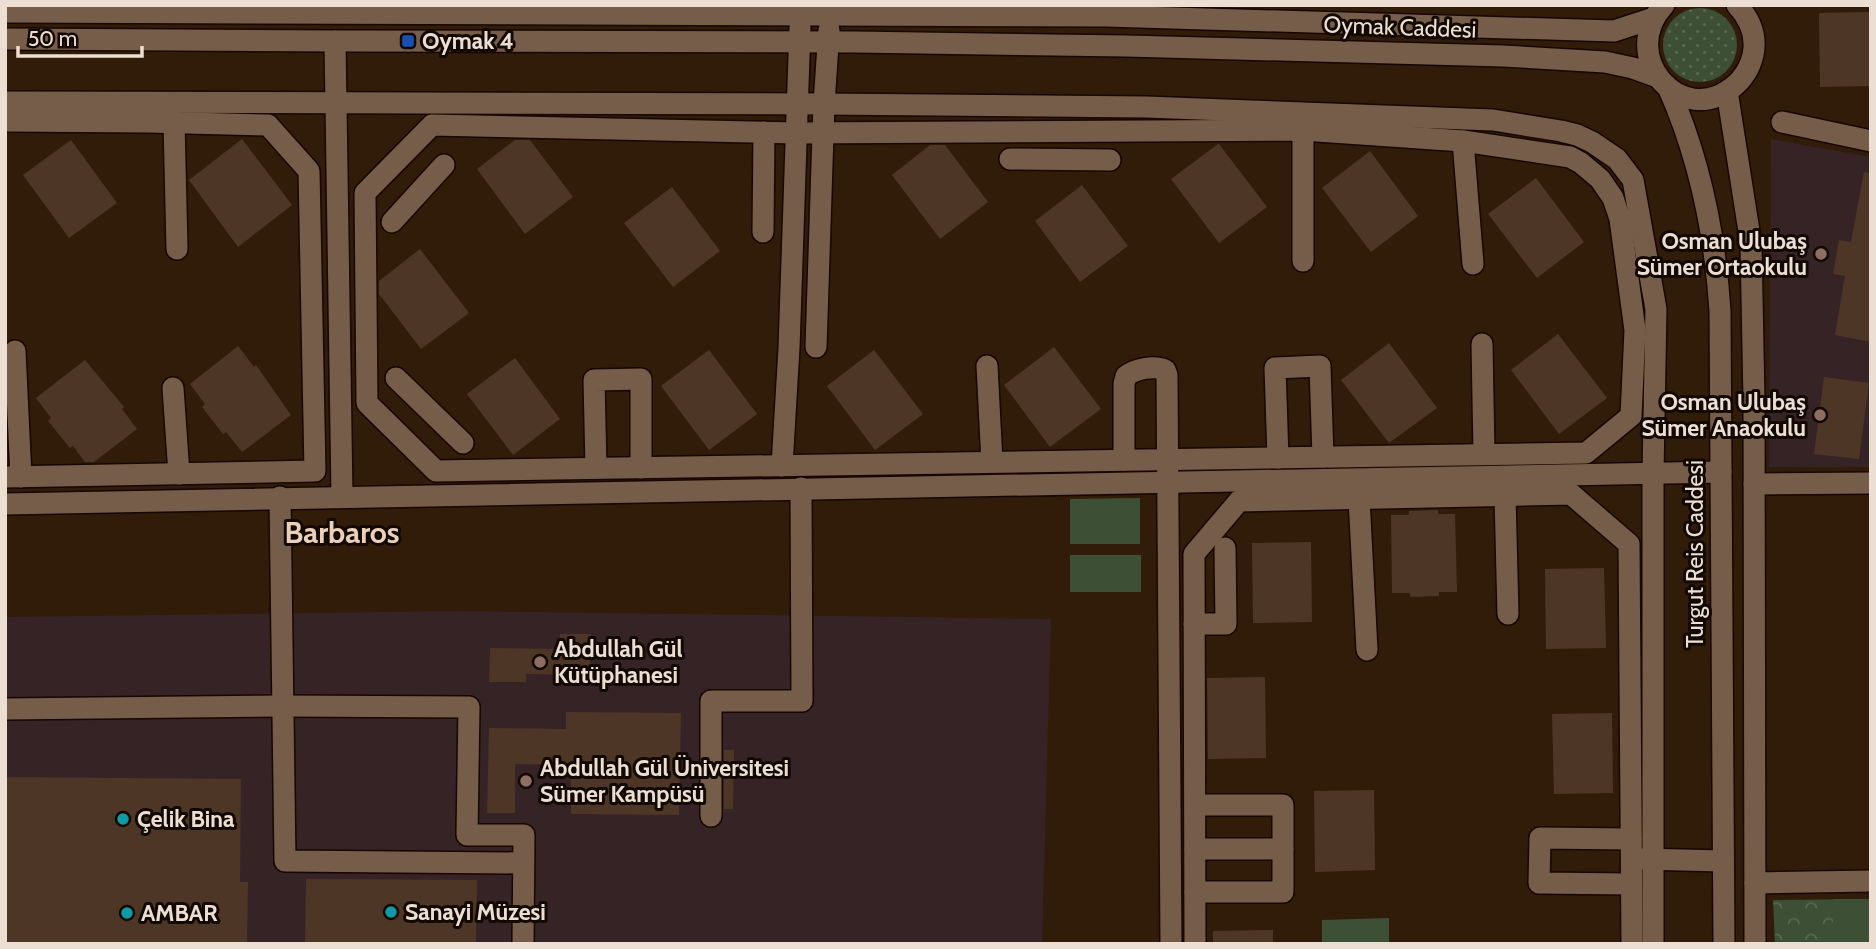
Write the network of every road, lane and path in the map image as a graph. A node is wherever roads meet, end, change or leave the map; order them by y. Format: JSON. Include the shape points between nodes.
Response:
{"nodes":[{"id":1,"x":226,"y":9,"type":"edge"},
{"id":2,"x":464,"y":9,"type":"edge"},
{"id":3,"x":573,"y":9,"type":"edge"},
{"id":4,"x":691,"y":9,"type":"edge"},
{"id":5,"x":1744,"y":9,"type":"edge"},
{"id":6,"x":802,"y":10,"type":"edge"},
{"id":7,"x":831,"y":10,"type":"edge"},
{"id":8,"x":1051,"y":10,"type":"edge"},
{"id":9,"x":1659,"y":11,"type":"edge"},
{"id":10,"x":5,"y":12,"type":"edge"},
{"id":11,"x":1211,"y":12,"type":"edge"},
{"id":12,"x":5,"y":39,"type":"edge"},
{"id":13,"x":335,"y":41,"type":"junction"},
{"id":14,"x":799,"y":42,"type":"junction"},
{"id":15,"x":828,"y":42,"type":"junction"},
{"id":16,"x":1663,"y":82,"type":"junction"},
{"id":17,"x":1727,"y":91,"type":"junction"},
{"id":18,"x":5,"y":102,"type":"edge"},
{"id":19,"x":336,"y":103,"type":"junction"},
{"id":20,"x":797,"y":104,"type":"junction"},
{"id":21,"x":824,"y":104,"type":"junction"},
{"id":22,"x":148,"y":112,"type":"junction"},
{"id":23,"x":5,"y":121,"type":"edge"},
{"id":24,"x":174,"y":122,"type":"junction"},
{"id":25,"x":1782,"y":122,"type":"dead end"},
{"id":26,"x":1303,"y":130,"type":"junction"},
{"id":27,"x":1059,"y":131,"type":"junction"},
{"id":28,"x":764,"y":132,"type":"junction"},
{"id":29,"x":824,"y":132,"type":"junction"},
{"id":30,"x":796,"y":133,"type":"junction"},
{"id":31,"x":1463,"y":141,"type":"junction"},
{"id":32,"x":1871,"y":141,"type":"edge"},
{"id":33,"x":1010,"y":159,"type":"dead end"},
{"id":34,"x":1059,"y":159,"type":"junction"},
{"id":35,"x":1110,"y":160,"type":"dead end"},
{"id":36,"x":444,"y":165,"type":"dead end"},
{"id":37,"x":391,"y":167,"type":"junction"},
{"id":38,"x":419,"y":193,"type":"junction"},
{"id":39,"x":392,"y":222,"type":"dead end"},
{"id":40,"x":763,"y":232,"type":"dead end"},
{"id":41,"x":177,"y":249,"type":"dead end"},
{"id":42,"x":1303,"y":261,"type":"dead end"},
{"id":43,"x":1473,"y":264,"type":"dead end"},
{"id":44,"x":790,"y":298,"type":"junction"},
{"id":45,"x":818,"y":299,"type":"junction"},
{"id":46,"x":1482,"y":344,"type":"dead end"},
{"id":47,"x":816,"y":346,"type":"dead end"},
{"id":48,"x":15,"y":351,"type":"dead end"},
{"id":49,"x":313,"y":358,"type":"junction"},
{"id":50,"x":340,"y":359,"type":"junction"},
{"id":51,"x":987,"y":366,"type":"dead end"},
{"id":52,"x":396,"y":378,"type":"dead end"},
{"id":53,"x":173,"y":388,"type":"dead end"},
{"id":54,"x":431,"y":412,"type":"junction"},
{"id":55,"x":404,"y":440,"type":"junction"},
{"id":56,"x":463,"y":443,"type":"dead end"},
{"id":57,"x":1484,"y":454,"type":"junction"},
{"id":58,"x":1323,"y":457,"type":"junction"},
{"id":59,"x":1168,"y":458,"type":"junction"},
{"id":60,"x":1278,"y":458,"type":"junction"},
{"id":61,"x":1124,"y":460,"type":"junction"},
{"id":62,"x":992,"y":462,"type":"junction"},
{"id":63,"x":782,"y":466,"type":"junction"},
{"id":64,"x":596,"y":468,"type":"junction"},
{"id":65,"x":641,"y":468,"type":"junction"},
{"id":66,"x":1721,"y":472,"type":"junction"},
{"id":67,"x":1653,"y":473,"type":"junction"},
{"id":68,"x":179,"y":474,"type":"junction"},
{"id":69,"x":13,"y":477,"type":"edge"},
{"id":70,"x":1167,"y":482,"type":"junction"},
{"id":71,"x":1871,"y":482,"type":"edge"},
{"id":72,"x":1754,"y":484,"type":"junction"},
{"id":73,"x":801,"y":488,"type":"junction"},
{"id":74,"x":1505,"y":495,"type":"junction"},
{"id":75,"x":342,"y":496,"type":"junction"},
{"id":76,"x":280,"y":497,"type":"junction"},
{"id":77,"x":1359,"y":498,"type":"junction"},
{"id":78,"x":5,"y":504,"type":"edge"},
{"id":79,"x":1225,"y":548,"type":"dead end"},
{"id":80,"x":1508,"y":614,"type":"dead end"},
{"id":81,"x":1194,"y":624,"type":"junction"},
{"id":82,"x":1367,"y":650,"type":"dead end"},
{"id":83,"x":283,"y":706,"type":"junction"},
{"id":84,"x":5,"y":709,"type":"edge"},
{"id":85,"x":1195,"y":805,"type":"junction"},
{"id":86,"x":711,"y":816,"type":"dead end"},
{"id":87,"x":1195,"y":849,"type":"junction"},
{"id":88,"x":1283,"y":849,"type":"junction"},
{"id":89,"x":1631,"y":849,"type":"junction"},
{"id":90,"x":1653,"y":859,"type":"junction"},
{"id":91,"x":1723,"y":861,"type":"junction"},
{"id":92,"x":523,"y":863,"type":"junction"},
{"id":93,"x":1871,"y":881,"type":"edge"},
{"id":94,"x":1755,"y":883,"type":"junction"},
{"id":95,"x":1632,"y":884,"type":"junction"},
{"id":96,"x":1195,"y":892,"type":"junction"},
{"id":97,"x":523,"y":944,"type":"edge"},
{"id":98,"x":1171,"y":944,"type":"edge"},
{"id":99,"x":1195,"y":944,"type":"edge"},
{"id":100,"x":1632,"y":944,"type":"edge"},
{"id":101,"x":1653,"y":944,"type":"edge"},
{"id":102,"x":1724,"y":944,"type":"edge"},
{"id":103,"x":1755,"y":944,"type":"edge"}],
"edges":[{"from":1,"to":2,"type":"street","name":"Oymak Caddesi"},
{"from":1,"to":10,"type":"street","name":"Oymak Caddesi"},
{"from":2,"to":3,"type":"street","name":"Oymak Caddesi"},
{"from":3,"to":4,"type":"street","name":"Oymak Caddesi"},
{"from":4,"to":6,"type":"street","name":"Oymak Caddesi"},
{"from":5,"to":17,"type":"street","via":[[1754,37],[1752,58],[1743,77]]},
{"from":6,"to":7,"type":"street","name":"Oymak Caddesi"},
{"from":6,"to":14,"type":"street"},
{"from":7,"to":8,"type":"street","name":"Oymak Caddesi"},
{"from":7,"to":15,"type":"street"},
{"from":8,"to":11,"type":"street","name":"Oymak Caddesi"},
{"from":9,"to":11,"type":"street","name":"Oymak Caddesi","via":[[1614,31]]},
{"from":9,"to":16,"type":"street","name":"Turgut Reis Caddesi","via":[[1647,38],[1647,52]]},
{"from":12,"to":13,"type":"street","name":"Oymak Caddesi"},
{"from":13,"to":14,"type":"street","name":"Oymak Caddesi"},
{"from":13,"to":19,"type":"street"},
{"from":14,"to":15,"type":"street","name":"Oymak Caddesi"},
{"from":14,"to":20,"type":"street"},
{"from":15,"to":16,"type":"street","name":"Oymak Caddesi","via":[[1516,57],[1605,62]]},
{"from":15,"to":21,"type":"street"},
{"from":16,"to":17,"type":"street","name":"Oymak Caddesi","via":[[1693,98]]},
{"from":16,"to":66,"type":"street","name":"Turgut Reis Caddesi","via":[[1698,167],[1715,250]]},
{"from":17,"to":72,"type":"street","via":[[1751,244]]},
{"from":18,"to":22,"type":"street"},
{"from":19,"to":20,"type":"street"},
{"from":19,"to":22,"type":"street"},
{"from":19,"to":50,"type":"street"},
{"from":20,"to":21,"type":"street"},
{"from":20,"to":30,"type":"street"},
{"from":21,"to":29,"type":"street"},
{"from":21,"to":67,"type":"street","via":[[1146,107],[1493,120],[1577,135],[1617,159],[1633,180],[1656,309]]},
{"from":22,"to":23,"type":"street"},
{"from":22,"to":24,"type":"street"},
{"from":24,"to":41,"type":"street"},
{"from":24,"to":49,"type":"street","via":[[268,125],[309,171]]},
{"from":25,"to":32,"type":"street"},
{"from":26,"to":27,"type":"street"},
{"from":26,"to":31,"type":"street"},
{"from":26,"to":42,"type":"street"},
{"from":27,"to":29,"type":"street"},
{"from":27,"to":34,"type":"street"},
{"from":28,"to":30,"type":"street"},
{"from":28,"to":37,"type":"street","via":[[432,125]]},
{"from":28,"to":40,"type":"street"},
{"from":29,"to":30,"type":"street"},
{"from":29,"to":45,"type":"street"},
{"from":30,"to":44,"type":"street"},
{"from":31,"to":43,"type":"street"},
{"from":31,"to":57,"type":"street","via":[[1570,157],[1600,179],[1620,219],[1635,330],[1631,416],[1586,453]]},
{"from":33,"to":34,"type":"street"},
{"from":34,"to":35,"type":"street"},
{"from":36,"to":38,"type":"street"},
{"from":37,"to":38,"type":"street"},
{"from":37,"to":55,"type":"street","via":[[365,193],[367,403]]},
{"from":38,"to":39,"type":"street"},
{"from":44,"to":45,"type":"street"},
{"from":44,"to":63,"type":"street"},
{"from":45,"to":47,"type":"street"},
{"from":46,"to":57,"type":"street"},
{"from":48,"to":69,"type":"street"},
{"from":49,"to":50,"type":"street"},
{"from":49,"to":68,"type":"street","via":[[315,471]]},
{"from":50,"to":75,"type":"street"},
{"from":51,"to":62,"type":"street"},
{"from":52,"to":54,"type":"street"},
{"from":53,"to":68,"type":"street"},
{"from":54,"to":55,"type":"street"},
{"from":54,"to":56,"type":"street"},
{"from":55,"to":64,"type":"street","via":[[436,471]]},
{"from":57,"to":58,"type":"street"},
{"from":58,"to":60,"type":"street"},
{"from":58,"to":60,"type":"street","via":[[1320,366],[1275,368]]},
{"from":59,"to":60,"type":"street"},
{"from":59,"to":61,"type":"street"},
{"from":59,"to":61,"type":"street","via":[[1167,375],[1159,367],[1126,376]]},
{"from":59,"to":70,"type":"street"},
{"from":61,"to":62,"type":"street"},
{"from":62,"to":63,"type":"street"},
{"from":63,"to":65,"type":"street"},
{"from":64,"to":65,"type":"street"},
{"from":64,"to":65,"type":"street","via":[[594,380],[641,379]]},
{"from":66,"to":67,"type":"street"},
{"from":66,"to":91,"type":"street","name":"Turgut Reis Caddesi"},
{"from":67,"to":70,"type":"street"},
{"from":67,"to":90,"type":"street"},
{"from":68,"to":69,"type":"street"},
{"from":70,"to":73,"type":"street"},
{"from":70,"to":98,"type":"street"},
{"from":71,"to":72,"type":"street"},
{"from":72,"to":94,"type":"street"},
{"from":73,"to":75,"type":"street"},
{"from":73,"to":86,"type":"street","via":[[802,701],[711,701]]},
{"from":74,"to":77,"type":"street"},
{"from":74,"to":80,"type":"street"},
{"from":74,"to":89,"type":"street","via":[[1571,494],[1629,544]]},
{"from":75,"to":76,"type":"street"},
{"from":76,"to":78,"type":"street"},
{"from":76,"to":83,"type":"street"},
{"from":77,"to":81,"type":"street","via":[[1238,501],[1194,554]]},
{"from":77,"to":82,"type":"street"},
{"from":79,"to":81,"type":"street","via":[[1226,624]]},
{"from":81,"to":85,"type":"street"},
{"from":83,"to":84,"type":"street"},
{"from":83,"to":92,"type":"street","via":[[285,861]]},
{"from":83,"to":92,"type":"street","via":[[469,708],[467,835],[524,835]]},
{"from":85,"to":87,"type":"street"},
{"from":85,"to":88,"type":"street","via":[[1283,805]]},
{"from":87,"to":88,"type":"street"},
{"from":87,"to":96,"type":"street"},
{"from":88,"to":96,"type":"street","via":[[1283,892]]},
{"from":89,"to":90,"type":"street"},
{"from":89,"to":95,"type":"street"},
{"from":89,"to":95,"type":"street","via":[[1540,838],[1539,883]]},
{"from":90,"to":91,"type":"street"},
{"from":90,"to":101,"type":"street"},
{"from":91,"to":102,"type":"street","name":"Turgut Reis Caddesi"},
{"from":92,"to":97,"type":"street"},
{"from":93,"to":94,"type":"street"},
{"from":94,"to":103,"type":"street"},
{"from":95,"to":100,"type":"street"},
{"from":96,"to":99,"type":"street"}]}
